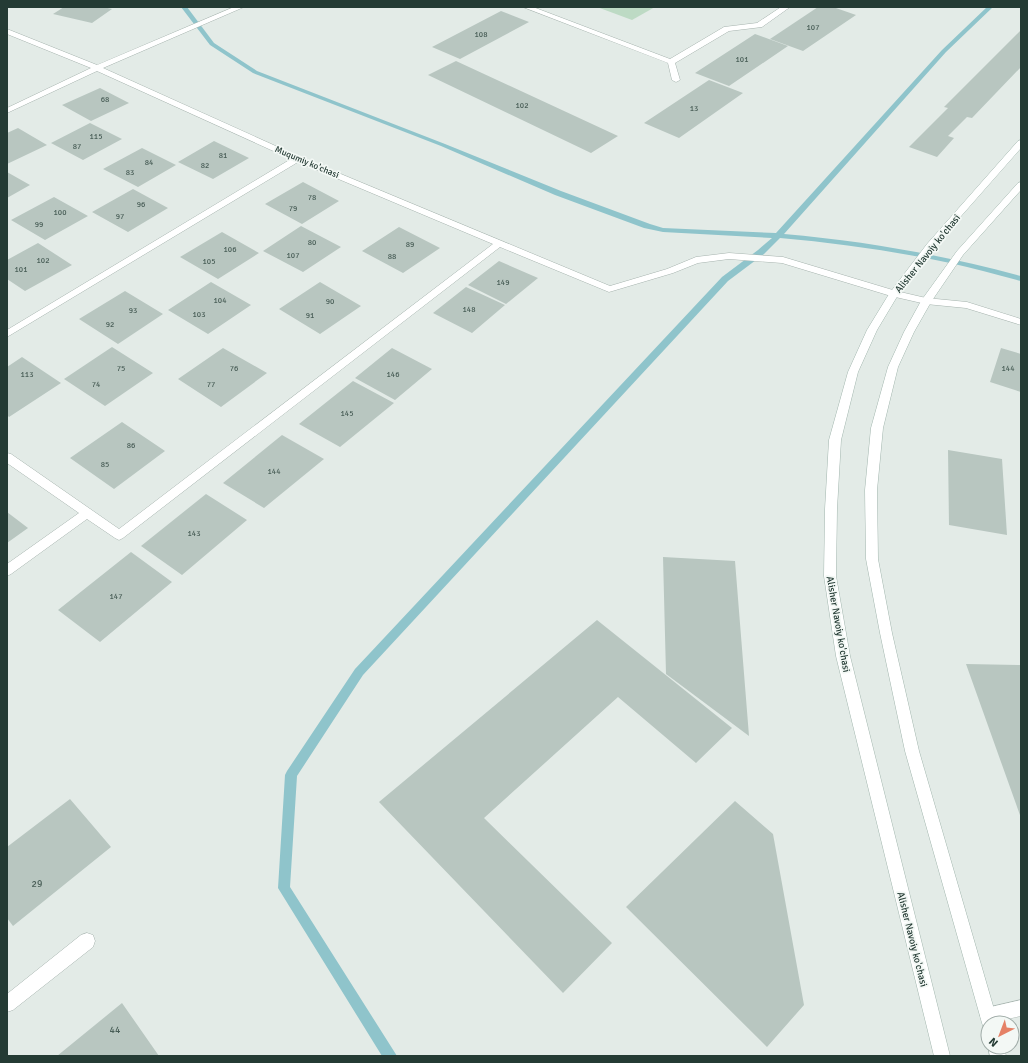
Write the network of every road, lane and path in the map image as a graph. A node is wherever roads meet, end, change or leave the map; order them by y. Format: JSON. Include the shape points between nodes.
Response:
{"nodes":[{"id":1,"x":240,"y":7,"type":"edge"},
{"id":2,"x":527,"y":7,"type":"edge"},
{"id":3,"x":786,"y":7,"type":"edge"},
{"id":4,"x":7,"y":31,"type":"edge"},
{"id":5,"x":671,"y":62,"type":"junction"},
{"id":6,"x":97,"y":68,"type":"junction"},
{"id":7,"x":676,"y":80,"type":"dead end"},
{"id":8,"x":7,"y":111,"type":"edge"},
{"id":9,"x":1021,"y":144,"type":"edge"},
{"id":10,"x":297,"y":159,"type":"junction"},
{"id":11,"x":1021,"y":185,"type":"edge"},
{"id":12,"x":500,"y":243,"type":"junction"},
{"id":13,"x":894,"y":294,"type":"junction"},
{"id":14,"x":926,"y":301,"type":"junction"},
{"id":15,"x":1021,"y":322,"type":"edge"},
{"id":16,"x":7,"y":334,"type":"edge"},
{"id":17,"x":7,"y":456,"type":"edge"},
{"id":18,"x":87,"y":513,"type":"junction"},
{"id":19,"x":7,"y":571,"type":"edge"},
{"id":20,"x":87,"y":941,"type":"dead end"},
{"id":21,"x":7,"y":1004,"type":"edge"},
{"id":22,"x":1021,"y":1008,"type":"edge"},
{"id":23,"x":988,"y":1015,"type":"edge"},
{"id":24,"x":1001,"y":1015,"type":"edge"},
{"id":25,"x":942,"y":1056,"type":"edge"}],
"edges":[{"from":1,"to":6,"type":"street"},
{"from":2,"to":5,"type":"street"},
{"from":3,"to":5,"type":"street","via":[[759,25],[727,29]]},
{"from":4,"to":6,"type":"street","name":"Muqumiy ko'chasi"},
{"from":5,"to":7,"type":"street"},
{"from":6,"to":8,"type":"street"},
{"from":6,"to":10,"type":"street","name":"Muqumiy ko'chasi"},
{"from":9,"to":13,"type":"street","name":"Alisher Navoiy ko'chasi","via":[[930,246]]},
{"from":10,"to":12,"type":"street","name":"Muqumiy ko'chasi"},
{"from":10,"to":16,"type":"street"},
{"from":11,"to":14,"type":"street","via":[[960,253]]},
{"from":12,"to":13,"type":"street","name":"Muqumiy ko'chasi","via":[[609,289],[670,271],[696,260],[729,256],[783,260]]},
{"from":12,"to":18,"type":"street","via":[[119,535]]},
{"from":13,"to":14,"type":"street"},
{"from":13,"to":25,"type":"street","name":"Alisher Navoiy ko'chasi","via":[[872,330],[853,372],[835,440],[830,576],[843,656]]},
{"from":14,"to":15,"type":"street","via":[[968,305]]},
{"from":14,"to":23,"type":"street","via":[[908,332],[893,367],[877,428],[870,490],[872,559],[912,751]]},
{"from":17,"to":18,"type":"street"},
{"from":18,"to":19,"type":"street"},
{"from":20,"to":21,"type":"street"},
{"from":22,"to":24,"type":"street"}]}
